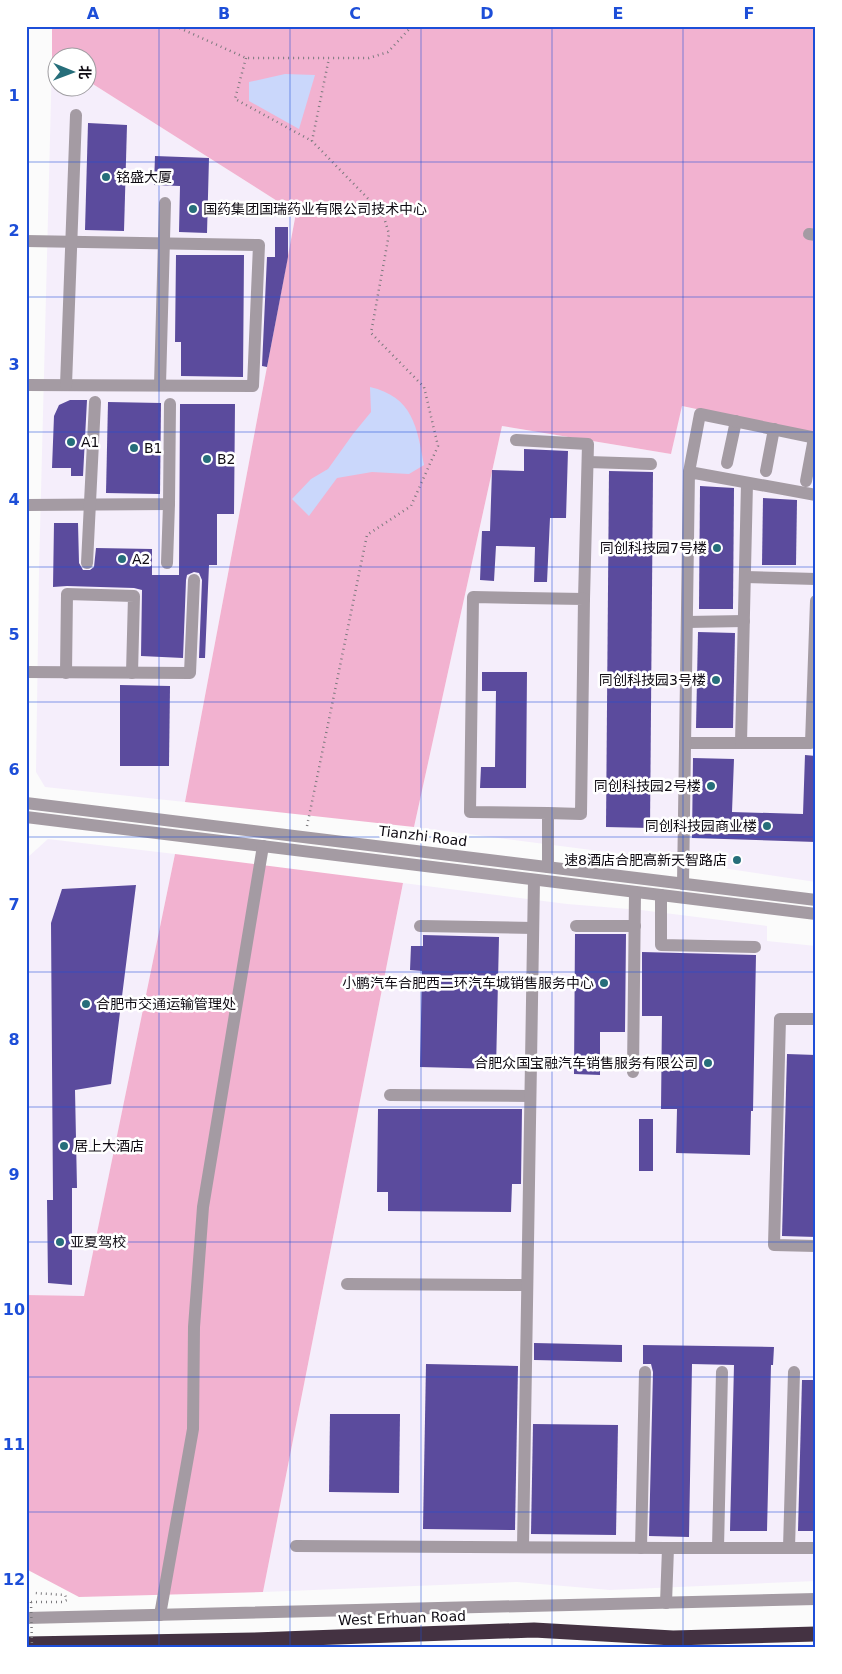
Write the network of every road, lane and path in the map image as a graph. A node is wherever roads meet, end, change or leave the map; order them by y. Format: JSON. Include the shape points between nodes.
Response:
{"nodes":[{"id":1,"x":175,"y":26,"type":"edge"},
{"id":2,"x":412,"y":26,"type":"edge"},
{"id":3,"x":246,"y":58,"type":"junction"},
{"id":4,"x":329,"y":58,"type":"junction"},
{"id":5,"x":76,"y":115,"type":"dead end"},
{"id":6,"x":312,"y":141,"type":"junction"},
{"id":7,"x":165,"y":203,"type":"dead end"},
{"id":8,"x":26,"y":241,"type":"edge"},
{"id":9,"x":72,"y":242,"type":"junction"},
{"id":10,"x":164,"y":243,"type":"junction"},
{"id":11,"x":26,"y":385,"type":"edge"},
{"id":12,"x":66,"y":385,"type":"junction"},
{"id":13,"x":160,"y":385,"type":"junction"},
{"id":14,"x":95,"y":402,"type":"dead end"},
{"id":15,"x":170,"y":404,"type":"dead end"},
{"id":16,"x":736,"y":421,"type":"junction"},
{"id":17,"x":774,"y":429,"type":"junction"},
{"id":18,"x":815,"y":438,"type":"edge"},
{"id":19,"x":516,"y":440,"type":"dead end"},
{"id":20,"x":588,"y":462,"type":"junction"},
{"id":21,"x":727,"y":463,"type":"dead end"},
{"id":22,"x":651,"y":464,"type":"dead end"},
{"id":23,"x":766,"y":471,"type":"dead end"},
{"id":24,"x":688,"y":472,"type":"junction"},
{"id":25,"x":806,"y":480,"type":"dead end"},
{"id":26,"x":747,"y":483,"type":"junction"},
{"id":27,"x":816,"y":495,"type":"edge"},
{"id":28,"x":26,"y":504,"type":"edge"},
{"id":29,"x":91,"y":504,"type":"junction"},
{"id":30,"x":169,"y":504,"type":"junction"},
{"id":31,"x":88,"y":563,"type":"dead end"},
{"id":32,"x":167,"y":563,"type":"dead end"},
{"id":33,"x":745,"y":577,"type":"junction"},
{"id":34,"x":816,"y":579,"type":"edge"},
{"id":35,"x":194,"y":580,"type":"dead end"},
{"id":36,"x":584,"y":599,"type":"junction"},
{"id":37,"x":816,"y":601,"type":"edge"},
{"id":38,"x":744,"y":621,"type":"junction"},
{"id":39,"x":687,"y":622,"type":"junction"},
{"id":40,"x":815,"y":626,"type":"edge"},
{"id":41,"x":26,"y":672,"type":"edge"},
{"id":42,"x":66,"y":672,"type":"junction"},
{"id":43,"x":132,"y":673,"type":"junction"},
{"id":44,"x":685,"y":743,"type":"junction"},
{"id":45,"x":741,"y":743,"type":"junction"},
{"id":46,"x":814,"y":743,"type":"edge"},
{"id":47,"x":26,"y":802,"type":"edge"},
{"id":48,"x":548,"y":813,"type":"junction"},
{"id":49,"x":26,"y":817,"type":"edge"},
{"id":50,"x":304,"y":837,"type":"junction"},
{"id":51,"x":263,"y":846,"type":"junction"},
{"id":52,"x":548,"y":867,"type":"junction"},
{"id":53,"x":534,"y":880,"type":"junction"},
{"id":54,"x":684,"y":884,"type":"junction"},
{"id":55,"x":635,"y":892,"type":"junction"},
{"id":56,"x":661,"y":895,"type":"junction"},
{"id":57,"x":816,"y":900,"type":"edge"},
{"id":58,"x":816,"y":914,"type":"edge"},
{"id":59,"x":420,"y":926,"type":"dead end"},
{"id":60,"x":576,"y":926,"type":"dead end"},
{"id":61,"x":635,"y":926,"type":"junction"},
{"id":62,"x":533,"y":928,"type":"junction"},
{"id":63,"x":755,"y":947,"type":"dead end"},
{"id":64,"x":816,"y":1020,"type":"edge"},
{"id":65,"x":633,"y":1072,"type":"dead end"},
{"id":66,"x":390,"y":1094,"type":"dead end"},
{"id":67,"x":530,"y":1096,"type":"junction"},
{"id":68,"x":816,"y":1246,"type":"edge"},
{"id":69,"x":347,"y":1284,"type":"dead end"},
{"id":70,"x":527,"y":1285,"type":"junction"},
{"id":71,"x":645,"y":1372,"type":"dead end"},
{"id":72,"x":722,"y":1372,"type":"dead end"},
{"id":73,"x":794,"y":1372,"type":"dead end"},
{"id":74,"x":296,"y":1546,"type":"dead end"},
{"id":75,"x":523,"y":1547,"type":"junction"},
{"id":76,"x":641,"y":1548,"type":"junction"},
{"id":77,"x":668,"y":1548,"type":"junction"},
{"id":78,"x":718,"y":1548,"type":"junction"},
{"id":79,"x":789,"y":1548,"type":"junction"},
{"id":80,"x":816,"y":1548,"type":"edge"},
{"id":81,"x":35,"y":1593,"type":"dead end"},
{"id":82,"x":816,"y":1599,"type":"edge"},
{"id":83,"x":26,"y":1602,"type":"edge"},
{"id":84,"x":31,"y":1602,"type":"junction"},
{"id":85,"x":666,"y":1603,"type":"junction"},
{"id":86,"x":160,"y":1615,"type":"junction"},
{"id":87,"x":28,"y":1617,"type":"edge"},
{"id":88,"x":816,"y":1634,"type":"edge"},
{"id":89,"x":26,"y":1644,"type":"edge"},
{"id":90,"x":32,"y":1648,"type":"edge"}],
"edges":[{"from":1,"to":3,"type":"path"},
{"from":2,"to":4,"type":"path","via":[[388,52],[369,58]]},
{"from":3,"to":4,"type":"path"},
{"from":3,"to":6,"type":"path","via":[[235,99]]},
{"from":4,"to":6,"type":"path"},
{"from":5,"to":9,"type":"street"},
{"from":6,"to":50,"type":"path","via":[[383,214],[389,234],[371,333],[424,387],[438,446],[411,506],[367,535]]},
{"from":7,"to":10,"type":"street"},
{"from":8,"to":9,"type":"street"},
{"from":9,"to":10,"type":"street"},
{"from":9,"to":12,"type":"street"},
{"from":10,"to":13,"type":"street"},
{"from":10,"to":13,"type":"street","via":[[259,245],[253,386]]},
{"from":11,"to":12,"type":"street"},
{"from":12,"to":13,"type":"street"},
{"from":14,"to":29,"type":"street"},
{"from":15,"to":30,"type":"street"},
{"from":16,"to":17,"type":"street"},
{"from":16,"to":21,"type":"street"},
{"from":16,"to":24,"type":"street","via":[[700,414]]},
{"from":17,"to":18,"type":"street"},
{"from":17,"to":23,"type":"street"},
{"from":18,"to":25,"type":"street"},
{"from":19,"to":20,"type":"street","via":[[588,444]]},
{"from":20,"to":22,"type":"street"},
{"from":20,"to":36,"type":"street"},
{"from":24,"to":26,"type":"street"},
{"from":24,"to":39,"type":"street"},
{"from":26,"to":27,"type":"street"},
{"from":26,"to":33,"type":"street"},
{"from":28,"to":29,"type":"street"},
{"from":29,"to":30,"type":"street"},
{"from":29,"to":31,"type":"street"},
{"from":30,"to":32,"type":"street"},
{"from":33,"to":34,"type":"street"},
{"from":33,"to":38,"type":"street"},
{"from":35,"to":43,"type":"street","via":[[190,673]]},
{"from":36,"to":48,"type":"street","via":[[581,814]]},
{"from":36,"to":48,"type":"street","via":[[473,597],[470,812]]},
{"from":37,"to":40,"type":"street"},
{"from":38,"to":39,"type":"street"},
{"from":38,"to":45,"type":"street"},
{"from":39,"to":44,"type":"street"},
{"from":40,"to":46,"type":"street"},
{"from":41,"to":42,"type":"street"},
{"from":42,"to":43,"type":"street"},
{"from":42,"to":43,"type":"street","via":[[67,594],[134,596]]},
{"from":44,"to":45,"type":"street"},
{"from":44,"to":54,"type":"street"},
{"from":45,"to":46,"type":"street"},
{"from":47,"to":50,"type":"street","name":"Tianzhi Road"},
{"from":48,"to":52,"type":"street"},
{"from":49,"to":51,"type":"street"},
{"from":50,"to":52,"type":"street","name":"Tianzhi Road"},
{"from":51,"to":53,"type":"street"},
{"from":51,"to":86,"type":"street","via":[[203,1207],[194,1327],[193,1429]]},
{"from":52,"to":54,"type":"street","name":"Tianzhi Road"},
{"from":53,"to":55,"type":"street"},
{"from":53,"to":62,"type":"street"},
{"from":54,"to":57,"type":"street","name":"Tianzhi Road"},
{"from":55,"to":56,"type":"street"},
{"from":55,"to":61,"type":"street"},
{"from":56,"to":58,"type":"street"},
{"from":56,"to":63,"type":"street","via":[[661,945]]},
{"from":59,"to":62,"type":"street"},
{"from":60,"to":61,"type":"street"},
{"from":61,"to":65,"type":"street"},
{"from":62,"to":67,"type":"street"},
{"from":64,"to":68,"type":"street","via":[[780,1019],[774,1245]]},
{"from":66,"to":67,"type":"street"},
{"from":67,"to":70,"type":"street"},
{"from":69,"to":70,"type":"street"},
{"from":70,"to":75,"type":"street"},
{"from":71,"to":76,"type":"street"},
{"from":72,"to":78,"type":"street"},
{"from":73,"to":79,"type":"street"},
{"from":74,"to":75,"type":"street"},
{"from":75,"to":76,"type":"street"},
{"from":76,"to":77,"type":"street"},
{"from":77,"to":78,"type":"street"},
{"from":77,"to":85,"type":"street"},
{"from":78,"to":79,"type":"street"},
{"from":79,"to":80,"type":"street"},
{"from":81,"to":84,"type":"path","via":[[65,1595],[67,1600]]},
{"from":82,"to":85,"type":"street"},
{"from":83,"to":84,"type":"path"},
{"from":84,"to":90,"type":"path","bridge":true},
{"from":85,"to":86,"type":"street"},
{"from":86,"to":87,"type":"street"},
{"from":88,"to":89,"type":"highway","name":"West Erhuan Road","via":[[673,1638],[534,1630]]}]}
